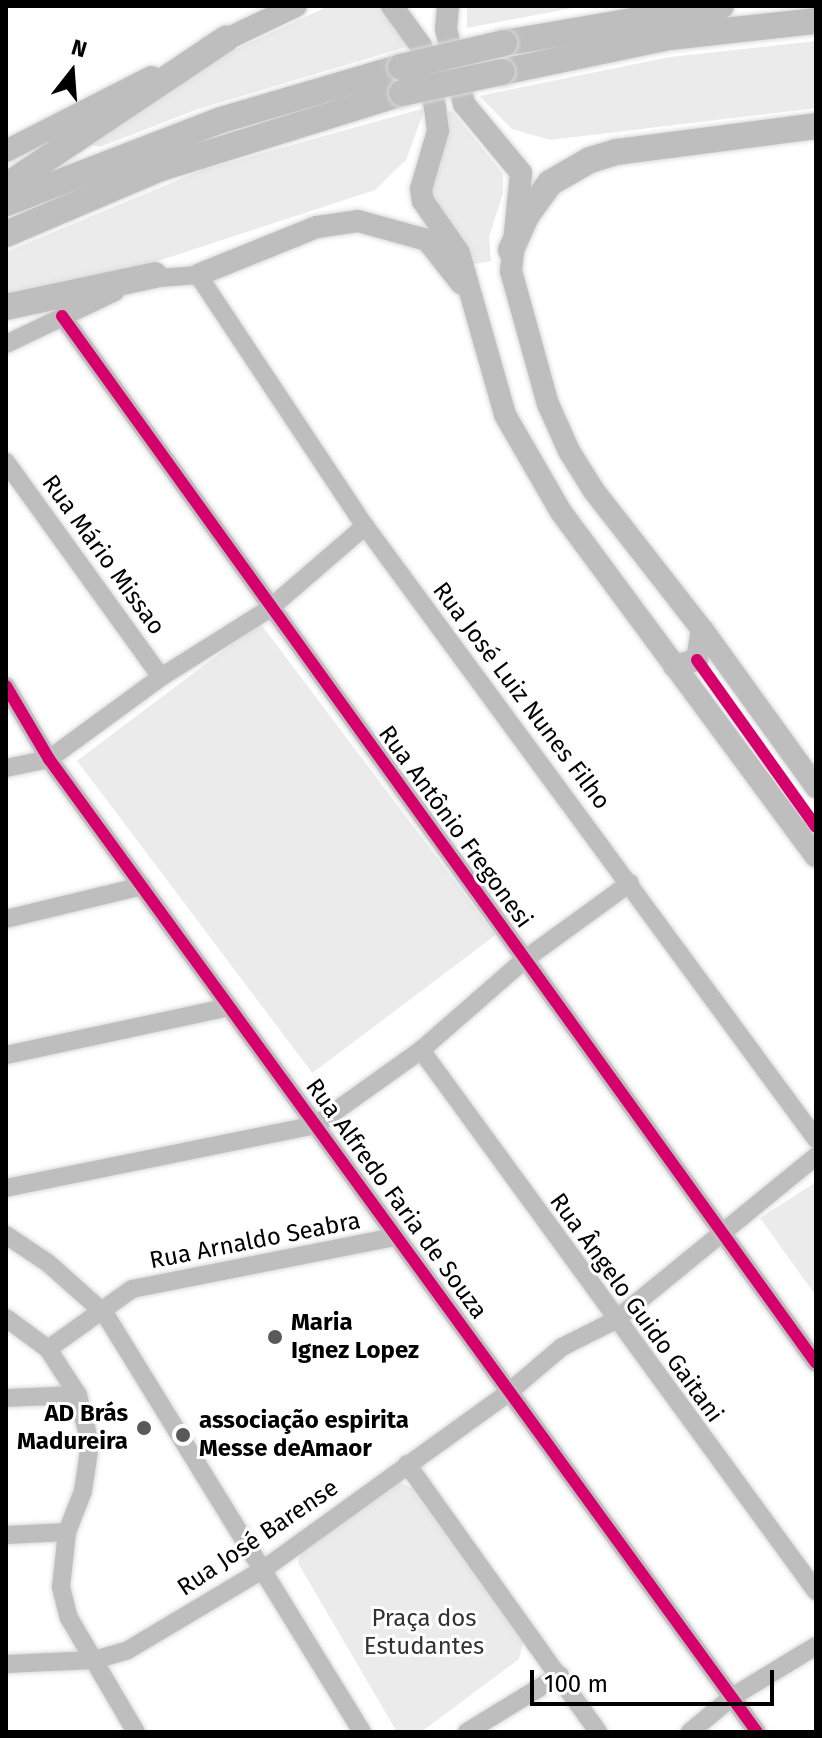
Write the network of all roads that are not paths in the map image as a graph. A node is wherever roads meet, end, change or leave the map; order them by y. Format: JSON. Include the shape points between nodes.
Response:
{"nodes":[{"id":1,"x":296,"y":6,"type":"edge"},
{"id":2,"x":392,"y":6,"type":"edge"},
{"id":3,"x":448,"y":6,"type":"edge"},
{"id":4,"x":721,"y":6,"type":"edge"},
{"id":5,"x":816,"y":21,"type":"edge"},
{"id":6,"x":226,"y":39,"type":"junction"},
{"id":7,"x":402,"y":80,"type":"junction"},
{"id":8,"x":816,"y":126,"type":"edge"},
{"id":9,"x":33,"y":138,"type":"junction"},
{"id":10,"x":6,"y":140,"type":"edge"},
{"id":11,"x":6,"y":151,"type":"edge"},
{"id":12,"x":6,"y":186,"type":"edge"},
{"id":13,"x":6,"y":203,"type":"edge"},
{"id":14,"x":6,"y":234,"type":"edge"},
{"id":15,"x":511,"y":250,"type":"junction"},
{"id":16,"x":155,"y":275,"type":"junction"},
{"id":17,"x":198,"y":275,"type":"junction"},
{"id":18,"x":475,"y":303,"type":"junction"},
{"id":19,"x":6,"y":307,"type":"edge"},
{"id":20,"x":62,"y":316,"type":"junction"},
{"id":21,"x":6,"y":344,"type":"edge"},
{"id":22,"x":6,"y":462,"type":"edge"},
{"id":23,"x":365,"y":526,"type":"junction"},
{"id":24,"x":269,"y":609,"type":"junction"},
{"id":25,"x":702,"y":629,"type":"junction"},
{"id":26,"x":674,"y":666,"type":"junction"},
{"id":27,"x":161,"y":677,"type":"junction"},
{"id":28,"x":6,"y":686,"type":"edge"},
{"id":29,"x":49,"y":759,"type":"junction"},
{"id":30,"x":6,"y":768,"type":"edge"},
{"id":31,"x":816,"y":787,"type":"edge"},
{"id":32,"x":816,"y":856,"type":"edge"},
{"id":33,"x":630,"y":883,"type":"junction"},
{"id":34,"x":142,"y":886,"type":"junction"},
{"id":35,"x":6,"y":919,"type":"edge"},
{"id":36,"x":524,"y":960,"type":"junction"},
{"id":37,"x":229,"y":1007,"type":"junction"},
{"id":38,"x":421,"y":1050,"type":"junction"},
{"id":39,"x":6,"y":1055,"type":"edge"},
{"id":40,"x":316,"y":1125,"type":"junction"},
{"id":41,"x":816,"y":1139,"type":"edge"},
{"id":42,"x":816,"y":1156,"type":"edge"},
{"id":43,"x":6,"y":1188,"type":"edge"},
{"id":44,"x":6,"y":1235,"type":"edge"},
{"id":45,"x":394,"y":1237,"type":"junction"},
{"id":46,"x":723,"y":1237,"type":"junction"},
{"id":47,"x":105,"y":1314,"type":"junction"},
{"id":48,"x":6,"y":1318,"type":"edge"},
{"id":49,"x":614,"y":1321,"type":"junction"},
{"id":50,"x":48,"y":1349,"type":"junction"},
{"id":51,"x":816,"y":1363,"type":"edge"},
{"id":52,"x":509,"y":1392,"type":"junction"},
{"id":53,"x":78,"y":1395,"type":"junction"},
{"id":54,"x":6,"y":1398,"type":"edge"},
{"id":55,"x":407,"y":1464,"type":"junction"},
{"id":56,"x":67,"y":1532,"type":"junction"},
{"id":57,"x":6,"y":1535,"type":"edge"},
{"id":58,"x":264,"y":1569,"type":"junction"},
{"id":59,"x":816,"y":1591,"type":"edge"},
{"id":60,"x":816,"y":1646,"type":"edge"},
{"id":61,"x":94,"y":1660,"type":"junction"},
{"id":62,"x":6,"y":1664,"type":"edge"},
{"id":63,"x":560,"y":1675,"type":"junction"},
{"id":64,"x":732,"y":1697,"type":"junction"},
{"id":65,"x":136,"y":1732,"type":"edge"},
{"id":66,"x":362,"y":1732,"type":"edge"},
{"id":67,"x":467,"y":1732,"type":"edge"},
{"id":68,"x":598,"y":1732,"type":"edge"},
{"id":69,"x":690,"y":1732,"type":"edge"},
{"id":70,"x":757,"y":1732,"type":"edge"}],
"edges":[{"from":1,"to":6,"type":"main road"},
{"from":2,"to":18,"type":"main road","via":[[415,32],[435,107],[438,131],[421,189],[423,201],[459,253]]},
{"from":3,"to":15,"type":"main road","via":[[446,29],[464,104],[521,173]]},
{"from":4,"to":7,"type":"highway","bridge":true,"via":[[504,43]]},
{"from":5,"to":7,"type":"highway","bridge":true,"via":[[670,37],[502,72]]},
{"from":6,"to":9,"type":"main road"},
{"from":6,"to":12,"type":"highway"},
{"from":7,"to":13,"type":"highway","via":[[221,120]]},
{"from":7,"to":14,"type":"highway","via":[[161,168]]},
{"from":8,"to":15,"type":"highway","via":[[590,160],[550,183],[526,216]]},
{"from":9,"to":10,"type":"main road"},
{"from":9,"to":11,"type":"main road"},
{"from":15,"to":25,"type":"main road","via":[[511,271],[548,404],[569,451]]},
{"from":16,"to":17,"type":"street"},
{"from":16,"to":19,"type":"highway"},
{"from":16,"to":20,"type":"street"},
{"from":17,"to":18,"type":"main road","via":[[317,227],[379,223],[427,240]]},
{"from":17,"to":23,"type":"street","name":"Rua José Luiz Nunes Filho"},
{"from":18,"to":26,"type":"main road","via":[[505,415],[533,469]]},
{"from":20,"to":21,"type":"street"},
{"from":20,"to":24,"type":"street","name":"Rua Antônio Fregonesi"},
{"from":22,"to":27,"type":"street","name":"Rua Mário Missao"},
{"from":23,"to":24,"type":"street"},
{"from":23,"to":33,"type":"street","name":"Rua José Luiz Nunes Filho"},
{"from":24,"to":27,"type":"street"},
{"from":24,"to":36,"type":"street","name":"Rua Antônio Fregonesi"},
{"from":25,"to":26,"type":"main road","via":[[697,660]]},
{"from":25,"to":31,"type":"main road"},
{"from":26,"to":32,"type":"main road"},
{"from":27,"to":29,"type":"street"},
{"from":28,"to":29,"type":"street","name":"Rua Alfredo Faria de Souza"},
{"from":29,"to":30,"type":"street"},
{"from":29,"to":34,"type":"street","name":"Rua Alfredo Faria de Souza"},
{"from":33,"to":36,"type":"street"},
{"from":33,"to":41,"type":"street","name":"Rua José Luiz Nunes Filho"},
{"from":34,"to":35,"type":"street"},
{"from":34,"to":37,"type":"street","name":"Rua Alfredo Faria de Souza"},
{"from":36,"to":38,"type":"street"},
{"from":36,"to":46,"type":"street","name":"Rua Antônio Fregonesi"},
{"from":37,"to":39,"type":"street"},
{"from":37,"to":40,"type":"street","name":"Rua Alfredo Faria de Souza"},
{"from":38,"to":40,"type":"street"},
{"from":38,"to":49,"type":"street","name":"Rua Ângelo Guido Gaitani"},
{"from":40,"to":43,"type":"street"},
{"from":40,"to":45,"type":"street","name":"Rua Alfredo Faria de Souza"},
{"from":42,"to":46,"type":"street","name":"Rua José Barense"},
{"from":44,"to":47,"type":"street","via":[[48,1263]]},
{"from":45,"to":47,"type":"street","name":"Rua Arnaldo Seabra","via":[[132,1289]]},
{"from":45,"to":52,"type":"street","name":"Rua Alfredo Faria de Souza"},
{"from":46,"to":49,"type":"street","name":"Rua José Barense"},
{"from":46,"to":51,"type":"street","name":"Rua Antônio Fregonesi"},
{"from":47,"to":50,"type":"street","name":"Rua Arnaldo Seabra"},
{"from":47,"to":58,"type":"street"},
{"from":48,"to":50,"type":"street"},
{"from":49,"to":52,"type":"street","name":"Rua José Barense","via":[[562,1347]]},
{"from":49,"to":59,"type":"street","name":"Rua Ângelo Guido Gaitani"},
{"from":50,"to":53,"type":"street"},
{"from":52,"to":55,"type":"street","name":"Rua José Barense"},
{"from":52,"to":64,"type":"street","name":"Rua Alfredo Faria de Souza"},
{"from":53,"to":54,"type":"street"},
{"from":53,"to":56,"type":"street","via":[[90,1444],[83,1491]]},
{"from":55,"to":58,"type":"street","name":"Rua José Barense"},
{"from":55,"to":63,"type":"street"},
{"from":56,"to":57,"type":"street"},
{"from":56,"to":61,"type":"street","via":[[61,1587],[69,1618]]},
{"from":58,"to":61,"type":"street","name":"Rua José Barense","via":[[128,1650]]},
{"from":58,"to":66,"type":"street"},
{"from":60,"to":64,"type":"street"},
{"from":61,"to":62,"type":"street","name":"Rua José Barense"},
{"from":61,"to":65,"type":"street"},
{"from":63,"to":67,"type":"street"},
{"from":63,"to":68,"type":"street"},
{"from":64,"to":69,"type":"street"},
{"from":64,"to":70,"type":"street","name":"Rua Alfredo Faria de Souza"}]}
